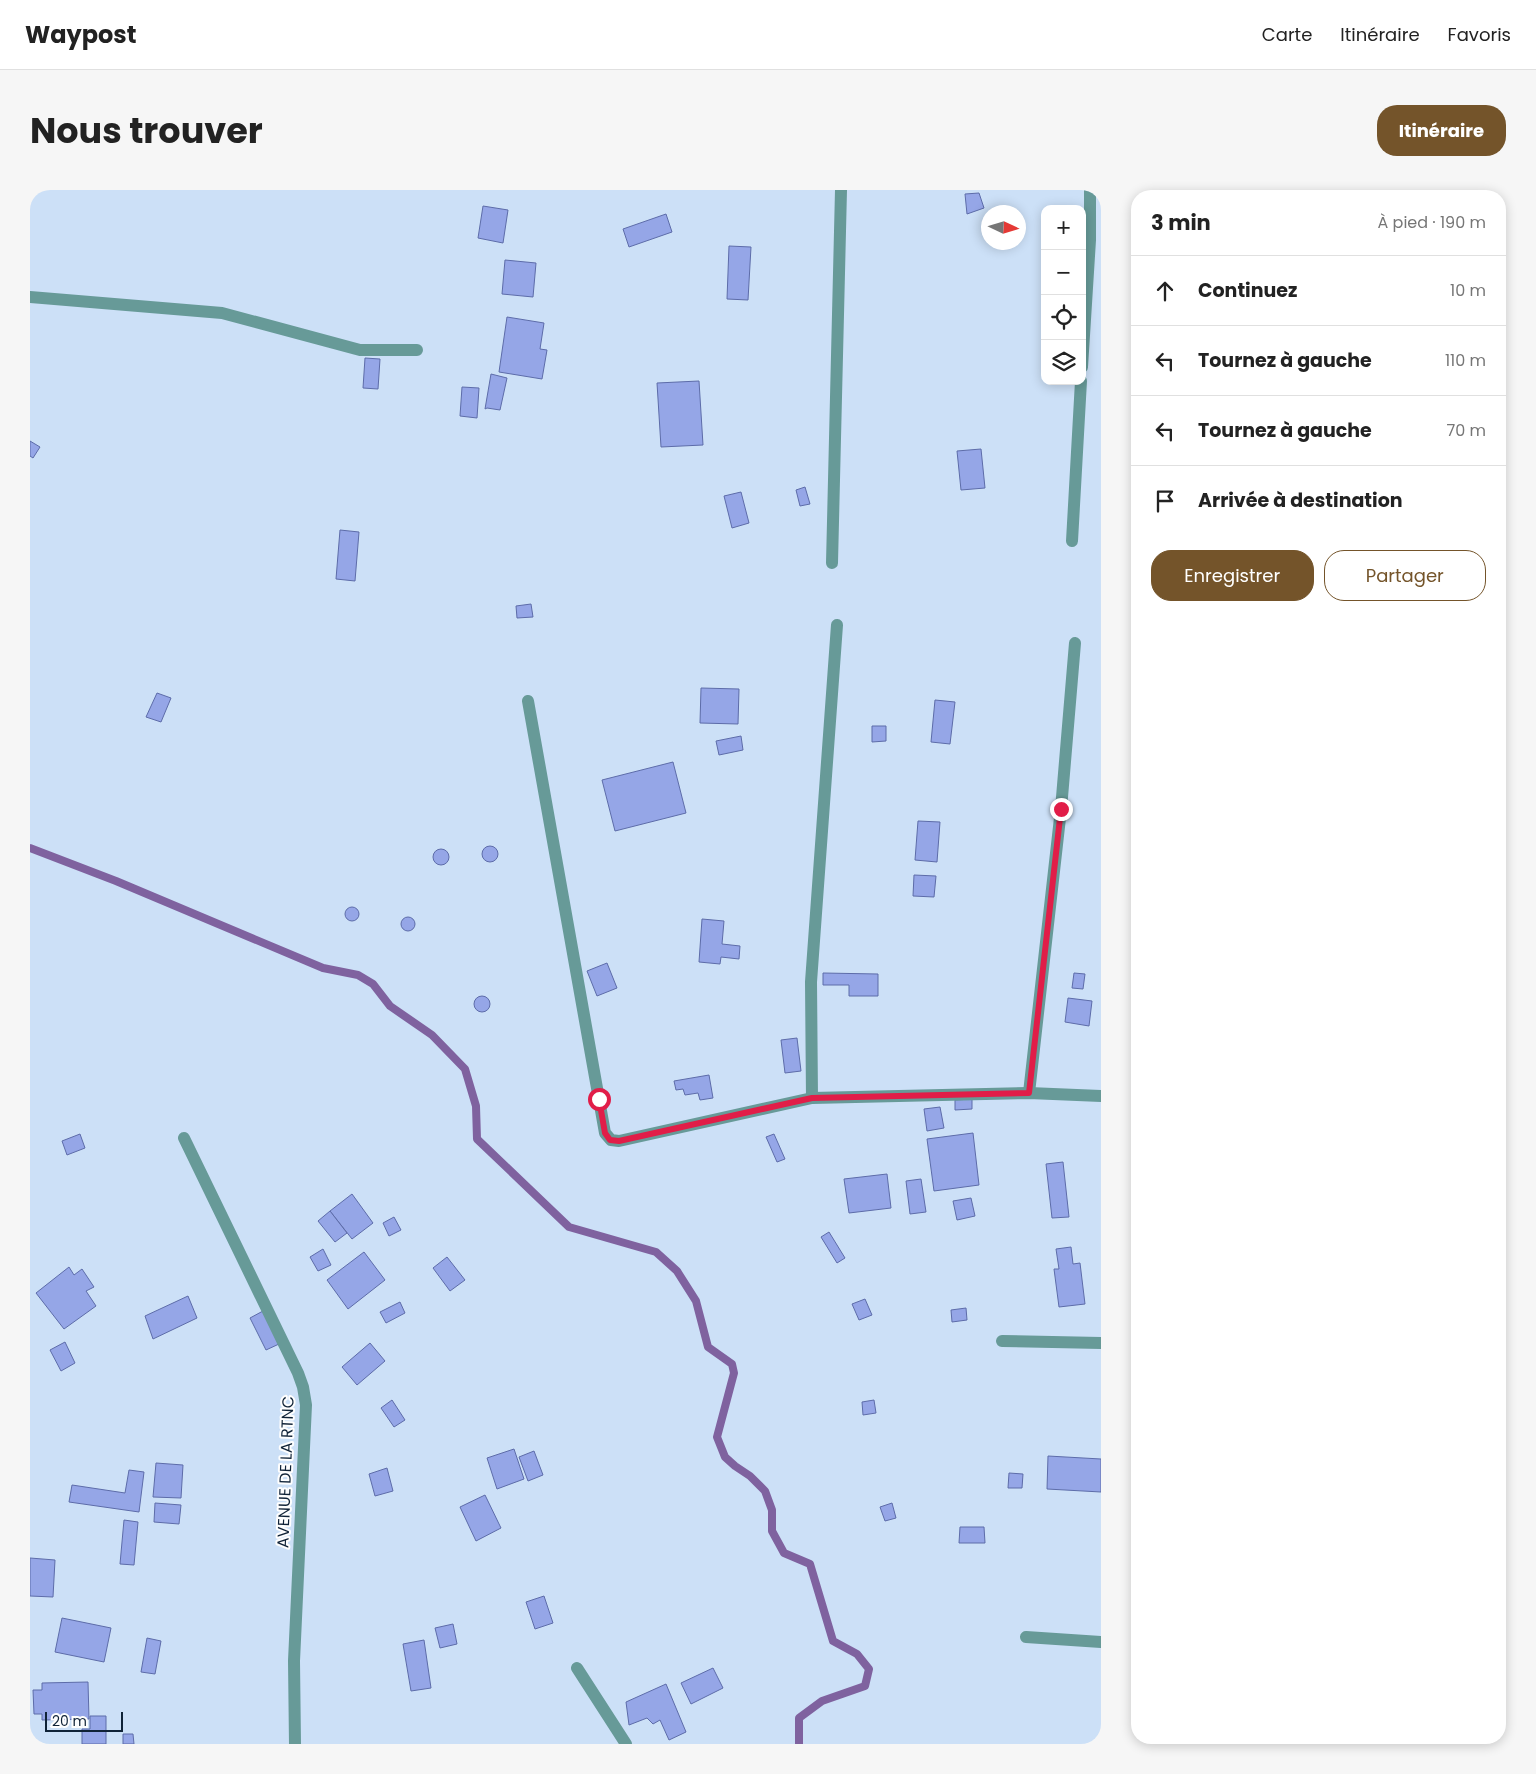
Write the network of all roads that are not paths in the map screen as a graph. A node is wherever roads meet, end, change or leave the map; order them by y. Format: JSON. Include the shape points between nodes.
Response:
{"nodes":[{"id":1,"x":841,"y":190,"type":"edge"},
{"id":2,"x":1090,"y":190,"type":"edge"},
{"id":3,"x":30,"y":297,"type":"edge"},
{"id":4,"x":1084,"y":340,"type":"edge"},
{"id":5,"x":417,"y":350,"type":"dead end"},
{"id":6,"x":1081,"y":385,"type":"edge"},
{"id":7,"x":1072,"y":541,"type":"dead end"},
{"id":8,"x":832,"y":563,"type":"dead end"},
{"id":9,"x":837,"y":625,"type":"dead end"},
{"id":10,"x":1074,"y":643,"type":"dead end"},
{"id":11,"x":528,"y":701,"type":"dead end"},
{"id":12,"x":1029,"y":1093,"type":"junction"},
{"id":13,"x":1101,"y":1096,"type":"edge"},
{"id":14,"x":812,"y":1098,"type":"junction"},
{"id":15,"x":184,"y":1138,"type":"dead end"},
{"id":16,"x":1002,"y":1341,"type":"dead end"},
{"id":17,"x":1101,"y":1343,"type":"edge"},
{"id":18,"x":1026,"y":1637,"type":"dead end"},
{"id":19,"x":1101,"y":1642,"type":"edge"},
{"id":20,"x":577,"y":1668,"type":"dead end"},
{"id":21,"x":295,"y":1744,"type":"edge"},
{"id":22,"x":626,"y":1744,"type":"edge"}],
"edges":[{"from":1,"to":8,"type":"street"},
{"from":2,"to":4,"type":"street"},
{"from":3,"to":5,"type":"street","via":[[222,313],[360,350]]},
{"from":6,"to":7,"type":"street"},
{"from":9,"to":14,"type":"street","via":[[811,982]]},
{"from":10,"to":12,"type":"street","via":[[1061,809]]},
{"from":11,"to":14,"type":"street","via":[[605,1133],[610,1140],[619,1141]]},
{"from":12,"to":13,"type":"street"},
{"from":12,"to":14,"type":"street"},
{"from":15,"to":21,"type":"street","name":"AVENUE DE LA RTNC","via":[[303,1387],[306,1405],[294,1660]]},
{"from":16,"to":17,"type":"street"},
{"from":18,"to":19,"type":"street"},
{"from":20,"to":22,"type":"street"}]}
